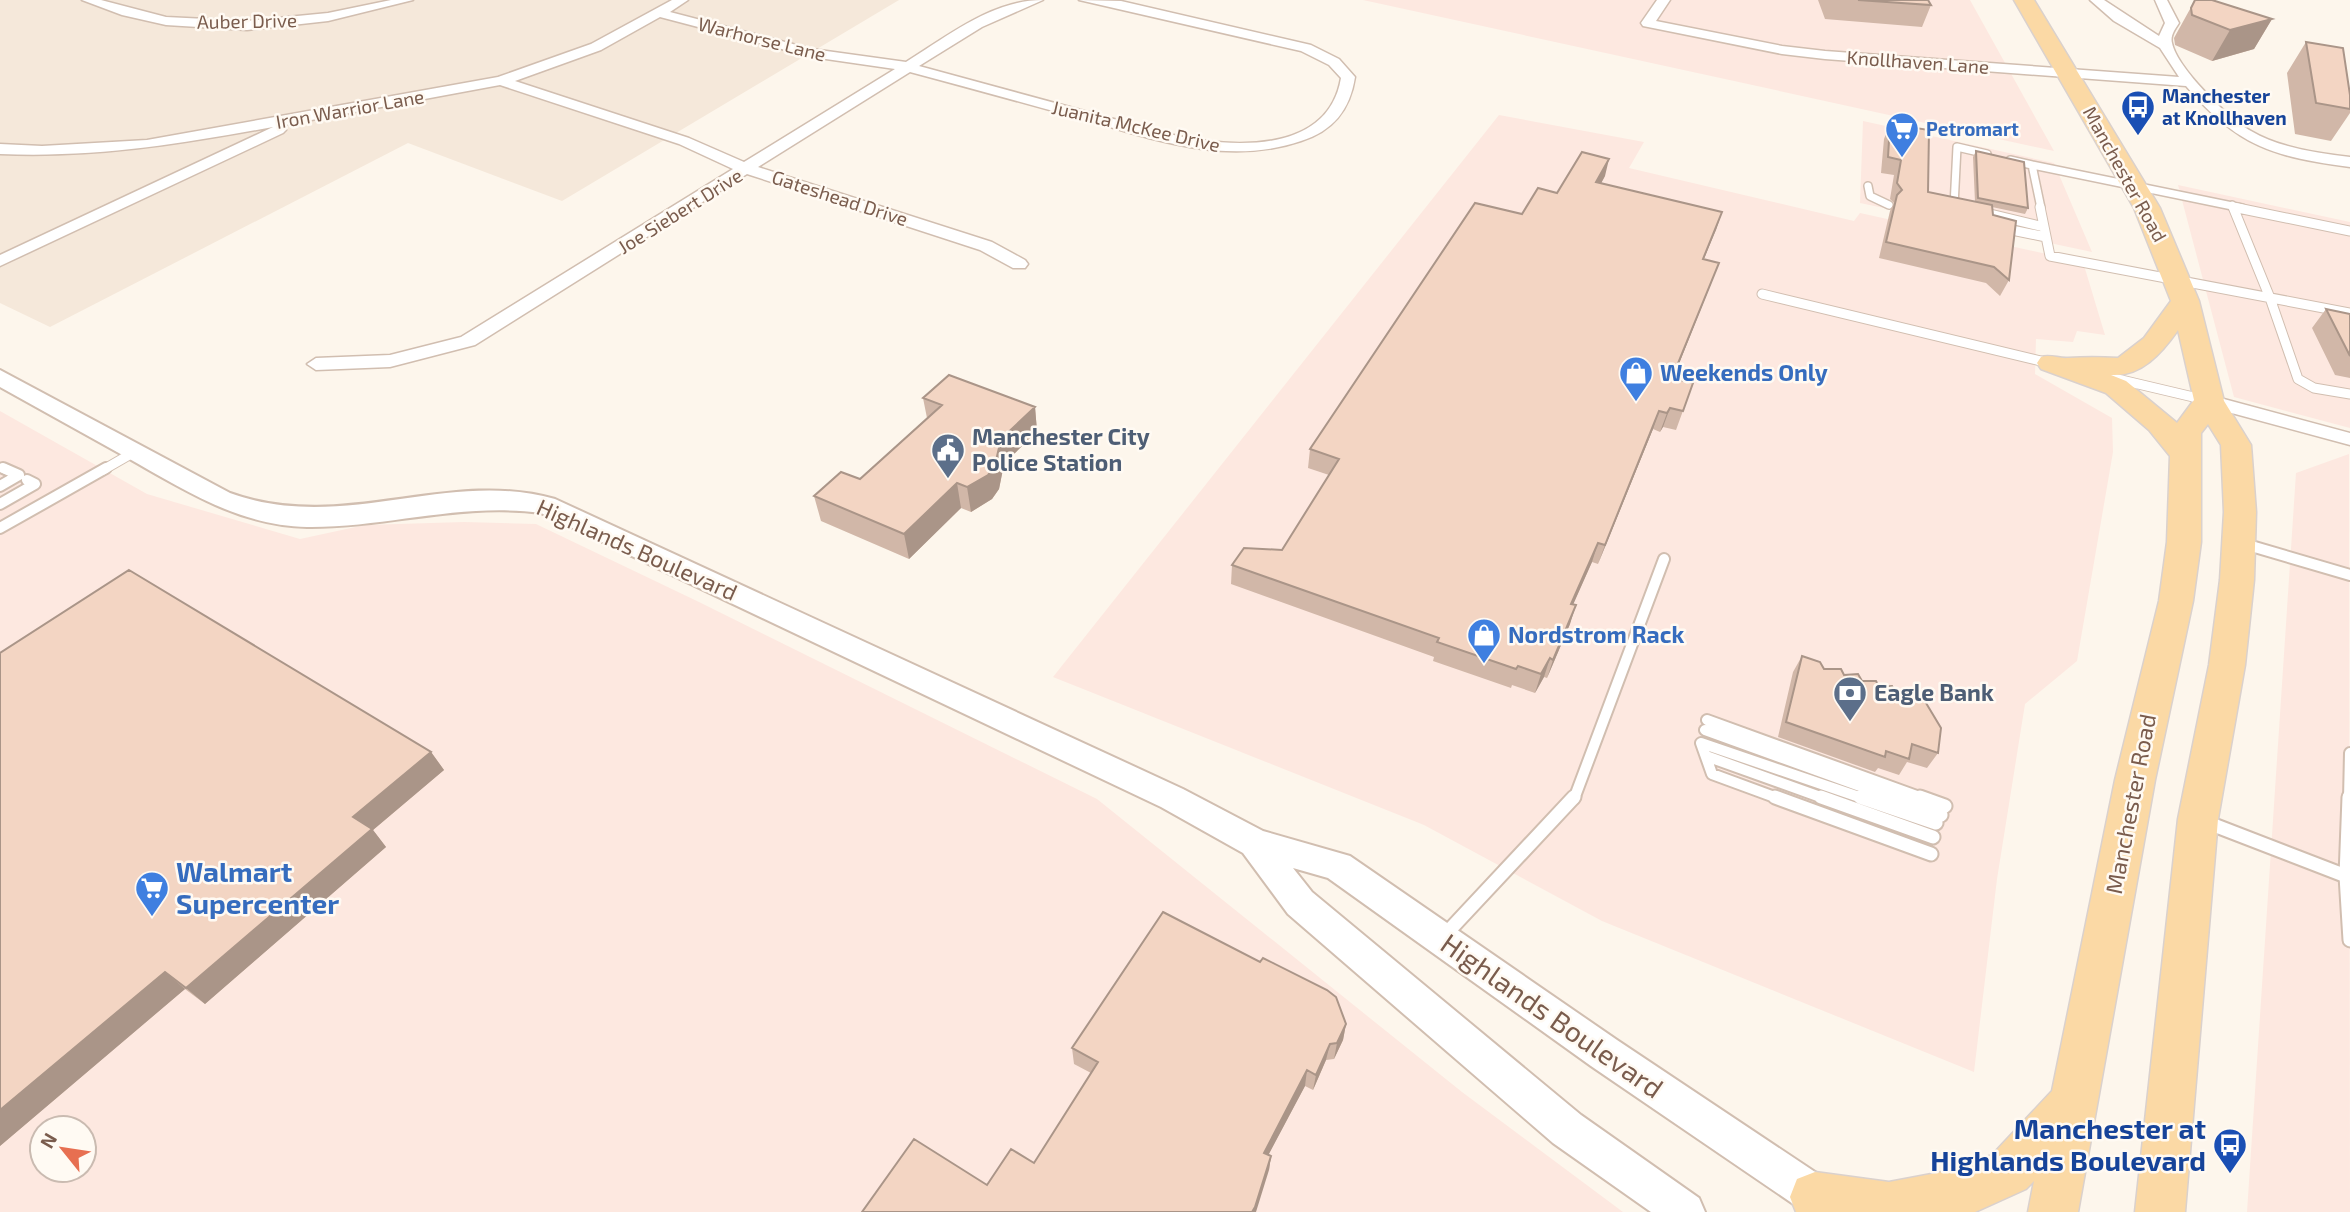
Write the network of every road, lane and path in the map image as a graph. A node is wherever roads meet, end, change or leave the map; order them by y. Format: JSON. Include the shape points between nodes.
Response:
{"nodes":[{"id":1,"x":88,"y":0,"type":"edge"},
{"id":2,"x":407,"y":0,"type":"edge"},
{"id":3,"x":682,"y":0,"type":"edge"},
{"id":4,"x":1085,"y":0,"type":"edge"},
{"id":5,"x":1664,"y":0,"type":"edge"},
{"id":6,"x":2024,"y":0,"type":"edge"},
{"id":7,"x":2096,"y":0,"type":"edge"},
{"id":8,"x":2161,"y":0,"type":"edge"},
{"id":9,"x":1029,"y":1,"type":"edge"},
{"id":10,"x":658,"y":13,"type":"junction"},
{"id":11,"x":2165,"y":45,"type":"junction"},
{"id":12,"x":908,"y":67,"type":"junction"},
{"id":13,"x":2068,"y":73,"type":"junction"},
{"id":14,"x":501,"y":81,"type":"junction"},
{"id":15,"x":2190,"y":82,"type":"junction"},
{"id":16,"x":306,"y":117,"type":"junction"},
{"id":17,"x":147,"y":145,"type":"junction"},
{"id":18,"x":0,"y":149,"type":"edge"},
{"id":19,"x":2350,"y":162,"type":"edge"},
{"id":20,"x":2032,"y":165,"type":"junction"},
{"id":21,"x":747,"y":169,"type":"junction"},
{"id":22,"x":178,"y":177,"type":"junction"},
{"id":23,"x":1868,"y":186,"type":"dead end"},
{"id":24,"x":2137,"y":189,"type":"junction"},
{"id":25,"x":1889,"y":205,"type":"dead end"},
{"id":26,"x":2232,"y":205,"type":"junction"},
{"id":27,"x":1989,"y":225,"type":"edge"},
{"id":28,"x":2044,"y":226,"type":"junction"},
{"id":29,"x":2350,"y":230,"type":"edge"},
{"id":30,"x":2046,"y":237,"type":"junction"},
{"id":31,"x":0,"y":261,"type":"edge"},
{"id":32,"x":1019,"y":264,"type":"dead end"},
{"id":33,"x":2182,"y":290,"type":"junction"},
{"id":34,"x":1762,"y":294,"type":"dead end"},
{"id":35,"x":2270,"y":298,"type":"junction"},
{"id":36,"x":2350,"y":313,"type":"edge"},
{"id":37,"x":2051,"y":363,"type":"junction"},
{"id":38,"x":316,"y":364,"type":"dead end"},
{"id":39,"x":0,"y":377,"type":"edge"},
{"id":40,"x":2350,"y":394,"type":"edge"},
{"id":41,"x":2209,"y":401,"type":"junction"},
{"id":42,"x":2350,"y":439,"type":"edge"},
{"id":43,"x":136,"y":451,"type":"junction"},
{"id":44,"x":2187,"y":457,"type":"junction"},
{"id":45,"x":3,"y":468,"type":"dead end"},
{"id":46,"x":23,"y":478,"type":"junction"},
{"id":47,"x":0,"y":486,"type":"edge"},
{"id":48,"x":0,"y":496,"type":"edge"},
{"id":49,"x":0,"y":504,"type":"edge"},
{"id":50,"x":0,"y":528,"type":"edge"},
{"id":51,"x":2239,"y":542,"type":"junction"},
{"id":52,"x":1664,"y":559,"type":"dead end"},
{"id":53,"x":2350,"y":575,"type":"edge"},
{"id":54,"x":1704,"y":731,"type":"junction"},
{"id":55,"x":2350,"y":753,"type":"edge"},
{"id":56,"x":1706,"y":756,"type":"junction"},
{"id":57,"x":2198,"y":819,"type":"junction"},
{"id":58,"x":1933,"y":838,"type":"dead end"},
{"id":59,"x":1255,"y":843,"type":"junction"},
{"id":60,"x":1931,"y":854,"type":"dead end"},
{"id":61,"x":2348,"y":876,"type":"edge"},
{"id":62,"x":1441,"y":939,"type":"junction"},
{"id":63,"x":2350,"y":940,"type":"edge"},
{"id":64,"x":2072,"y":1105,"type":"junction"},
{"id":65,"x":1827,"y":1205,"type":"edge"},
{"id":66,"x":1685,"y":1212,"type":"edge"},
{"id":67,"x":2053,"y":1212,"type":"edge"},
{"id":68,"x":2160,"y":1212,"type":"edge"}],
"edges":[{"from":1,"to":2,"type":"street","name":"Auber Drive","via":[[151,19],[250,25],[341,16]]},
{"from":3,"to":10,"type":"street","name":"Iron Warrior Lane"},
{"from":4,"to":12,"type":"street","name":"Juanita McKee Drive","via":[[1306,48],[1334,62],[1348,77],[1348,95],[1325,124],[1311,133],[1265,146],[1225,148],[1162,136]]},
{"from":5,"to":13,"type":"street","name":"Knollhaven Lane","via":[[1648,23],[1793,51]]},
{"from":6,"to":13,"type":"main road","name":"Manchester Road"},
{"from":7,"to":11,"type":"street"},
{"from":8,"to":11,"type":"street","via":[[2172,23]]},
{"from":9,"to":12,"type":"street","name":"Joe Siebert Drive","via":[[994,14]]},
{"from":10,"to":12,"type":"street","name":"Warhorse Lane","via":[[806,52]]},
{"from":10,"to":14,"type":"street","name":"Iron Warrior Lane","via":[[596,47]]},
{"from":11,"to":15,"type":"street"},
{"from":12,"to":21,"type":"street","name":"Joe Siebert Drive"},
{"from":13,"to":15,"type":"street","name":"Knollhaven Lane"},
{"from":13,"to":24,"type":"main road","name":"Manchester Road"},
{"from":14,"to":16,"type":"street","name":"Iron Warrior Lane"},
{"from":14,"to":21,"type":"street","name":"Gateshead Drive","via":[[684,141]]},
{"from":15,"to":19,"type":"street","via":[[2234,128],[2248,136]]},
{"from":16,"to":17,"type":"street","name":"Iron Warrior Lane"},
{"from":16,"to":22,"type":"street"},
{"from":17,"to":18,"type":"street","name":"Iron Warrior Lane"},
{"from":17,"to":22,"type":"street","via":[[172,156]]},
{"from":20,"to":24,"type":"lane"},
{"from":20,"to":28,"type":"lane"},
{"from":20,"to":28,"type":"lane","via":[[1957,147],[1954,206]]},
{"from":21,"to":32,"type":"street","name":"Gateshead Drive","via":[[986,246]]},
{"from":21,"to":38,"type":"street","name":"Joe Siebert Drive","via":[[468,341],[390,361]]},
{"from":22,"to":31,"type":"street"},
{"from":23,"to":25,"type":"lane","via":[[1870,196]]},
{"from":24,"to":26,"type":"lane"},
{"from":24,"to":33,"type":"main road","name":"Manchester Road"},
{"from":26,"to":29,"type":"lane"},
{"from":26,"to":35,"type":"lane"},
{"from":27,"to":30,"type":"lane"},
{"from":28,"to":30,"type":"lane"},
{"from":30,"to":33,"type":"lane","via":[[2050,256]]},
{"from":33,"to":35,"type":"lane"},
{"from":33,"to":37,"type":"main road","via":[[2154,344],[2124,367]]},
{"from":33,"to":41,"type":"main road","name":"Manchester Road"},
{"from":34,"to":37,"type":"lane"},
{"from":35,"to":36,"type":"lane"},
{"from":35,"to":40,"type":"lane","via":[[2298,379],[2314,388]]},
{"from":37,"to":41,"type":"lane"},
{"from":37,"to":44,"type":"main road","via":[[2116,387],[2160,423]]},
{"from":39,"to":43,"type":"street","name":"Highlands Boulevard"},
{"from":41,"to":42,"type":"street"},
{"from":41,"to":44,"type":"main road","name":"Manchester Road","via":[[2186,432]]},
{"from":41,"to":51,"type":"main road","name":"Manchester Road","via":[[2236,445]]},
{"from":43,"to":50,"type":"lane"},
{"from":43,"to":59,"type":"street","name":"Highlands Boulevard","via":[[221,499],[258,513],[310,518],[486,498],[546,505],[1160,792]]},
{"from":44,"to":64,"type":"main road","name":"Manchester Road","via":[[2176,601],[2147,719]]},
{"from":45,"to":46,"type":"lane"},
{"from":46,"to":47,"type":"lane"},
{"from":46,"to":48,"type":"lane"},
{"from":46,"to":49,"type":"lane","via":[[35,484]]},
{"from":51,"to":53,"type":"lane"},
{"from":51,"to":57,"type":"main road","name":"Manchester Road","via":[[2227,665]]},
{"from":52,"to":62,"type":"lane","via":[[1572,803]]},
{"from":54,"to":54,"type":"lane","via":[[1941,815]]},
{"from":54,"to":56,"type":"lane"},
{"from":55,"to":61,"type":"lane"},
{"from":56,"to":58,"type":"lane"},
{"from":56,"to":60,"type":"lane","via":[[1712,774]]},
{"from":57,"to":61,"type":"lane"},
{"from":57,"to":68,"type":"main road","name":"Manchester Road"},
{"from":59,"to":62,"type":"street","name":"Highlands Boulevard","via":[[1338,866]]},
{"from":59,"to":66,"type":"street","name":"Highlands Boulevard","via":[[1300,903],[1406,995],[1567,1129]]},
{"from":61,"to":63,"type":"lane"},
{"from":62,"to":65,"type":"street","name":"Highlands Boulevard"},
{"from":64,"to":65,"type":"main road","via":[[2009,1172],[1959,1194],[1889,1207]]},
{"from":64,"to":67,"type":"main road","name":"Manchester Road"}]}
